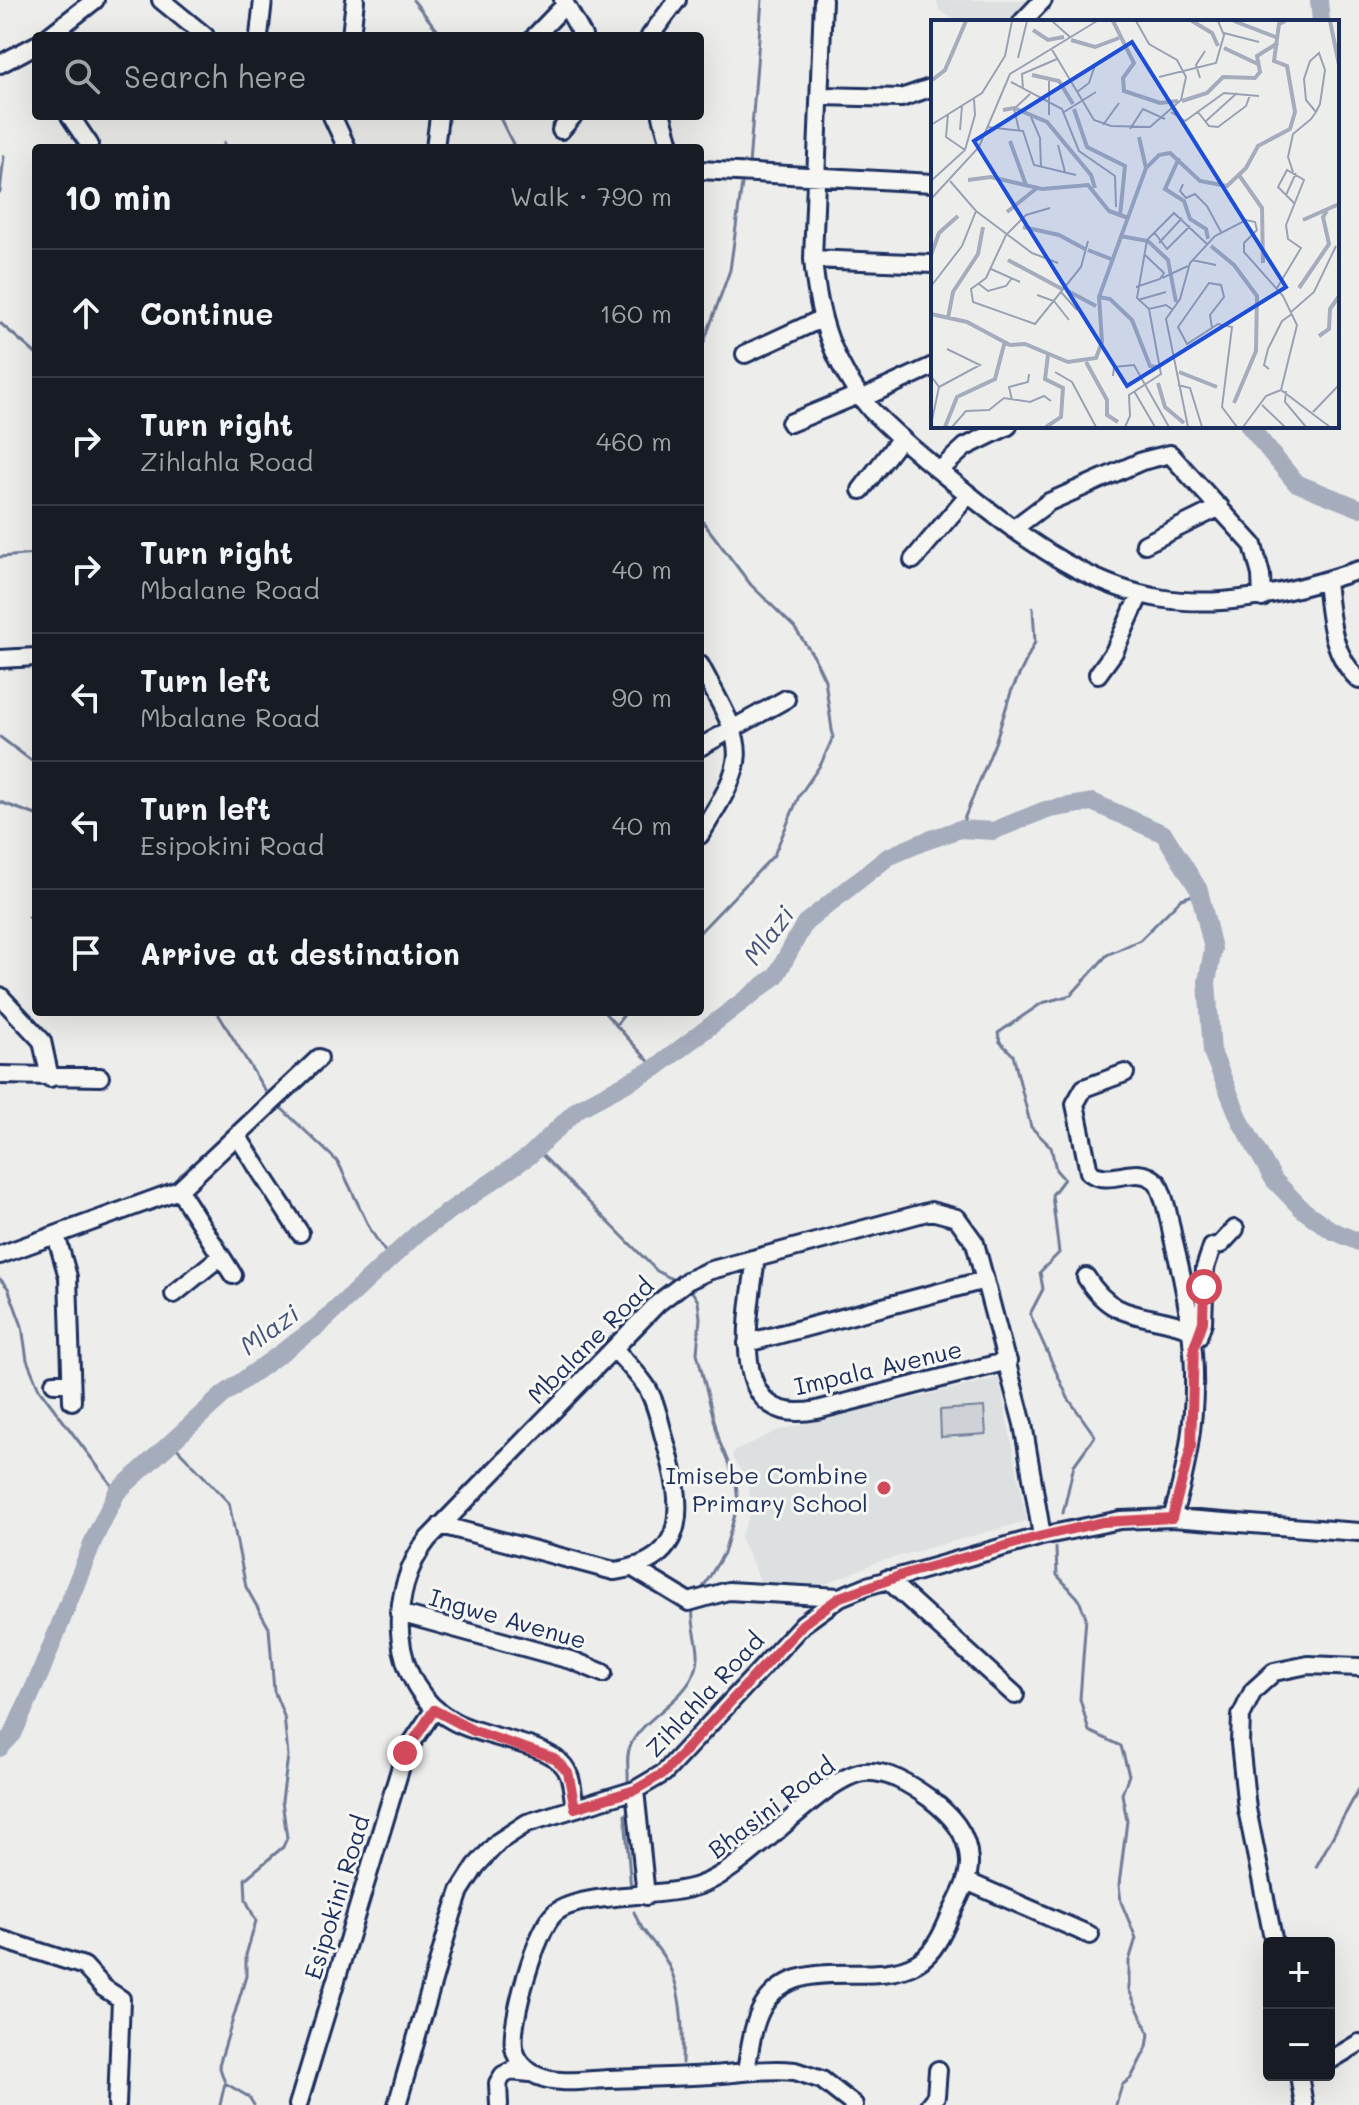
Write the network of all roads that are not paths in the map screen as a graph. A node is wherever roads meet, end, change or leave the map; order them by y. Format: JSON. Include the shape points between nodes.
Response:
{"nodes":[{"id":1,"x":95,"y":0,"type":"edge"},
{"id":2,"x":161,"y":0,"type":"edge"},
{"id":3,"x":263,"y":0,"type":"edge"},
{"id":4,"x":355,"y":0,"type":"edge"},
{"id":5,"x":677,"y":0,"type":"edge"},
{"id":6,"x":823,"y":0,"type":"edge"},
{"id":7,"x":1043,"y":0,"type":"edge"},
{"id":8,"x":564,"y":2,"type":"edge"},
{"id":9,"x":1024,"y":20,"type":"edge"},
{"id":10,"x":54,"y":32,"type":"edge"},
{"id":11,"x":200,"y":32,"type":"edge"},
{"id":12,"x":259,"y":32,"type":"edge"},
{"id":13,"x":351,"y":32,"type":"edge"},
{"id":14,"x":538,"y":32,"type":"edge"},
{"id":15,"x":581,"y":32,"type":"edge"},
{"id":16,"x":653,"y":32,"type":"edge"},
{"id":17,"x":32,"y":53,"type":"edge"},
{"id":18,"x":0,"y":64,"type":"edge"},
{"id":19,"x":931,"y":88,"type":"edge"},
{"id":20,"x":821,"y":96,"type":"junction"},
{"id":21,"x":73,"y":120,"type":"edge"},
{"id":22,"x":334,"y":120,"type":"edge"},
{"id":23,"x":438,"y":120,"type":"edge"},
{"id":24,"x":570,"y":120,"type":"edge"},
{"id":25,"x":663,"y":120,"type":"edge"},
{"id":26,"x":561,"y":130,"type":"dead end"},
{"id":27,"x":89,"y":144,"type":"dead end"},
{"id":28,"x":345,"y":144,"type":"edge"},
{"id":29,"x":436,"y":144,"type":"edge"},
{"id":30,"x":670,"y":144,"type":"edge"},
{"id":31,"x":704,"y":170,"type":"edge"},
{"id":32,"x":815,"y":178,"type":"junction"},
{"id":33,"x":931,"y":183,"type":"edge"},
{"id":34,"x":813,"y":259,"type":"junction"},
{"id":35,"x":931,"y":264,"type":"edge"},
{"id":36,"x":821,"y":319,"type":"junction"},
{"id":37,"x":745,"y":354,"type":"dead end"},
{"id":38,"x":931,"y":367,"type":"edge"},
{"id":39,"x":860,"y":397,"type":"junction"},
{"id":40,"x":790,"y":423,"type":"dead end"},
{"id":41,"x":1004,"y":428,"type":"edge"},
{"id":42,"x":901,"y":438,"type":"junction"},
{"id":43,"x":940,"y":470,"type":"junction"},
{"id":44,"x":861,"y":490,"type":"dead end"},
{"id":45,"x":969,"y":494,"type":"junction"},
{"id":46,"x":1220,"y":507,"type":"junction"},
{"id":47,"x":1013,"y":529,"type":"junction"},
{"id":48,"x":1145,"y":544,"type":"dead end"},
{"id":49,"x":913,"y":560,"type":"dead end"},
{"id":50,"x":1359,"y":570,"type":"edge"},
{"id":51,"x":1326,"y":581,"type":"junction"},
{"id":52,"x":1140,"y":594,"type":"junction"},
{"id":53,"x":1262,"y":598,"type":"junction"},
{"id":54,"x":32,"y":657,"type":"edge"},
{"id":55,"x":0,"y":659,"type":"edge"},
{"id":56,"x":704,"y":673,"type":"edge"},
{"id":57,"x":1098,"y":674,"type":"dead end"},
{"id":58,"x":1359,"y":680,"type":"edge"},
{"id":59,"x":786,"y":699,"type":"dead end"},
{"id":60,"x":733,"y":729,"type":"junction"},
{"id":61,"x":704,"y":745,"type":"edge"},
{"id":62,"x":704,"y":828,"type":"edge"},
{"id":63,"x":0,"y":996,"type":"edge"},
{"id":64,"x":319,"y":1058,"type":"dead end"},
{"id":65,"x":1125,"y":1073,"type":"dead end"},
{"id":66,"x":0,"y":1075,"type":"edge"},
{"id":67,"x":100,"y":1077,"type":"dead end"},
{"id":68,"x":50,"y":1078,"type":"junction"},
{"id":69,"x":238,"y":1137,"type":"junction"},
{"id":70,"x":179,"y":1190,"type":"junction"},
{"id":71,"x":1235,"y":1229,"type":"dead end"},
{"id":72,"x":300,"y":1233,"type":"dead end"},
{"id":73,"x":56,"y":1235,"type":"junction"},
{"id":74,"x":0,"y":1255,"type":"edge"},
{"id":75,"x":221,"y":1256,"type":"junction"},
{"id":76,"x":756,"y":1258,"type":"junction"},
{"id":77,"x":233,"y":1275,"type":"dead end"},
{"id":78,"x":1086,"y":1277,"type":"dead end"},
{"id":79,"x":985,"y":1280,"type":"junction"},
{"id":80,"x":174,"y":1294,"type":"dead end"},
{"id":81,"x":1193,"y":1338,"type":"junction"},
{"id":82,"x":747,"y":1343,"type":"junction"},
{"id":83,"x":614,"y":1349,"type":"junction"},
{"id":84,"x":1008,"y":1361,"type":"junction"},
{"id":85,"x":54,"y":1383,"type":"dead end"},
{"id":86,"x":71,"y":1383,"type":"junction"},
{"id":87,"x":72,"y":1401,"type":"dead end"},
{"id":88,"x":1172,"y":1518,"type":"junction"},
{"id":89,"x":441,"y":1525,"type":"junction"},
{"id":90,"x":1359,"y":1532,"type":"edge"},
{"id":91,"x":1042,"y":1536,"type":"junction"},
{"id":92,"x":633,"y":1568,"type":"junction"},
{"id":93,"x":887,"y":1579,"type":"junction"},
{"id":94,"x":840,"y":1597,"type":"junction"},
{"id":95,"x":399,"y":1613,"type":"junction"},
{"id":96,"x":1359,"y":1667,"type":"edge"},
{"id":97,"x":603,"y":1673,"type":"dead end"},
{"id":98,"x":1015,"y":1695,"type":"dead end"},
{"id":99,"x":434,"y":1710,"type":"junction"},
{"id":100,"x":635,"y":1790,"type":"junction"},
{"id":101,"x":575,"y":1808,"type":"junction"},
{"id":102,"x":966,"y":1881,"type":"junction"},
{"id":103,"x":646,"y":1896,"type":"junction"},
{"id":104,"x":1090,"y":1935,"type":"dead end"},
{"id":105,"x":1273,"y":1937,"type":"edge"},
{"id":106,"x":0,"y":1939,"type":"edge"},
{"id":107,"x":1359,"y":2043,"type":"edge"},
{"id":108,"x":1335,"y":2057,"type":"edge"},
{"id":109,"x":746,"y":2070,"type":"junction"},
{"id":110,"x":938,"y":2070,"type":"dead end"},
{"id":111,"x":530,"y":2073,"type":"junction"},
{"id":112,"x":1302,"y":2081,"type":"edge"},
{"id":113,"x":117,"y":2105,"type":"edge"},
{"id":114,"x":298,"y":2105,"type":"edge"},
{"id":115,"x":397,"y":2105,"type":"edge"},
{"id":116,"x":499,"y":2105,"type":"edge"},
{"id":117,"x":854,"y":2105,"type":"edge"},
{"id":118,"x":929,"y":2105,"type":"edge"},
{"id":119,"x":1304,"y":2105,"type":"edge"}],
"edges":[{"from":1,"to":10,"type":"street"},
{"from":2,"to":11,"type":"street"},
{"from":3,"to":12,"type":"street"},
{"from":4,"to":13,"type":"street"},
{"from":5,"to":16,"type":"street"},
{"from":6,"to":20,"type":"street"},
{"from":7,"to":9,"type":"street"},
{"from":8,"to":14,"type":"street"},
{"from":8,"to":15,"type":"street"},
{"from":17,"to":18,"type":"street"},
{"from":19,"to":20,"type":"street","via":[[901,98]]},
{"from":20,"to":32,"type":"street"},
{"from":21,"to":27,"type":"street"},
{"from":22,"to":28,"type":"street"},
{"from":23,"to":29,"type":"street"},
{"from":24,"to":26,"type":"street"},
{"from":25,"to":30,"type":"street"},
{"from":31,"to":32,"type":"street"},
{"from":32,"to":33,"type":"street"},
{"from":32,"to":34,"type":"street"},
{"from":34,"to":35,"type":"street"},
{"from":34,"to":36,"type":"street"},
{"from":36,"to":37,"type":"street"},
{"from":36,"to":39,"type":"street","via":[[838,362]]},
{"from":38,"to":39,"type":"street"},
{"from":39,"to":40,"type":"street"},
{"from":39,"to":42,"type":"street"},
{"from":41,"to":43,"type":"street","via":[[965,447]]},
{"from":42,"to":43,"type":"street"},
{"from":42,"to":44,"type":"street"},
{"from":43,"to":45,"type":"street"},
{"from":45,"to":47,"type":"street"},
{"from":45,"to":49,"type":"street"},
{"from":46,"to":47,"type":"street","via":[[1172,455],[1163,453],[1049,502]]},
{"from":46,"to":48,"type":"street"},
{"from":46,"to":53,"type":"street","via":[[1253,545]]},
{"from":47,"to":52,"type":"street","via":[[1082,574]]},
{"from":50,"to":51,"type":"street"},
{"from":51,"to":53,"type":"street"},
{"from":51,"to":58,"type":"street","via":[[1335,644]]},
{"from":52,"to":53,"type":"street","via":[[1200,603]]},
{"from":52,"to":57,"type":"street"},
{"from":54,"to":55,"type":"street"},
{"from":56,"to":60,"type":"street"},
{"from":59,"to":60,"type":"street"},
{"from":60,"to":61,"type":"street"},
{"from":60,"to":62,"type":"street","via":[[738,766]]},
{"from":63,"to":68,"type":"street","via":[[42,1041]]},
{"from":64,"to":69,"type":"street"},
{"from":65,"to":81,"type":"street","via":[[1091,1084],[1076,1098],[1086,1167],[1100,1178],[1140,1173],[1157,1182]]},
{"from":66,"to":68,"type":"street"},
{"from":67,"to":68,"type":"street"},
{"from":69,"to":70,"type":"street"},
{"from":69,"to":72,"type":"street"},
{"from":70,"to":73,"type":"street"},
{"from":70,"to":75,"type":"street"},
{"from":71,"to":81,"type":"street","via":[[1212,1247],[1203,1322]]},
{"from":73,"to":74,"type":"street"},
{"from":73,"to":86,"type":"street","via":[[68,1277]]},
{"from":75,"to":77,"type":"street"},
{"from":75,"to":80,"type":"street"},
{"from":76,"to":79,"type":"street","name":"Mbalane Road","via":[[940,1211],[957,1218],[970,1232]]},
{"from":76,"to":82,"type":"street","name":"Impala Avenue"},
{"from":76,"to":83,"type":"street","name":"Mbalane Road","via":[[685,1282]]},
{"from":78,"to":81,"type":"street","via":[[1119,1311]]},
{"from":79,"to":82,"type":"street"},
{"from":79,"to":84,"type":"street","name":"Mbalane Road"},
{"from":81,"to":88,"type":"street","via":[[1191,1447]]},
{"from":82,"to":84,"type":"street","name":"Impala Avenue","via":[[750,1370],[762,1396],[778,1410],[792,1413]]},
{"from":83,"to":89,"type":"street","name":"Mbalane Road"},
{"from":83,"to":92,"type":"street","via":[[650,1394],[679,1494],[671,1539]]},
{"from":84,"to":91,"type":"street","name":"Mbalane Road"},
{"from":85,"to":86,"type":"street"},
{"from":86,"to":87,"type":"street"},
{"from":88,"to":90,"type":"street","name":"Zihlahla Road"},
{"from":88,"to":91,"type":"street","name":"Zihlahla Road","via":[[1103,1522]]},
{"from":89,"to":92,"type":"street","via":[[600,1569]]},
{"from":89,"to":95,"type":"street","name":"Mbalane Road","via":[[415,1558]]},
{"from":91,"to":93,"type":"street","name":"Zihlahla Road"},
{"from":92,"to":94,"type":"street","via":[[689,1602],[728,1591]]},
{"from":93,"to":94,"type":"street","name":"Zihlahla Road"},
{"from":93,"to":98,"type":"street"},
{"from":94,"to":100,"type":"street","name":"Zihlahla Road","via":[[803,1624],[676,1763]]},
{"from":95,"to":97,"type":"street","name":"Ingwe Avenue"},
{"from":95,"to":99,"type":"street","name":"Mbalane Road","via":[[407,1663]]},
{"from":96,"to":105,"type":"street","via":[[1308,1665],[1274,1672],[1253,1691],[1241,1716],[1247,1809]]},
{"from":99,"to":101,"type":"street","via":[[474,1731],[554,1758],[568,1772]]},
{"from":99,"to":114,"type":"street","name":"Esipokini Road","via":[[405,1753]]},
{"from":100,"to":101,"type":"street","name":"Zihlahla Road"},
{"from":100,"to":103,"type":"street"},
{"from":101,"to":115,"type":"street","name":"Zihlahla Road","via":[[513,1831],[468,1877]]},
{"from":102,"to":103,"type":"street","name":"Bhasini Road","via":[[966,1841],[952,1818],[902,1781],[866,1772],[843,1780],[704,1884]]},
{"from":102,"to":104,"type":"street"},
{"from":102,"to":109,"type":"street","name":"Bhasini Road","via":[[933,1948],[913,1965],[810,1976],[778,1989],[758,2017]]},
{"from":103,"to":111,"type":"street","name":"Bhasini Road","via":[[577,1903],[558,1911],[547,1925],[515,2023],[515,2052]]},
{"from":106,"to":113,"type":"street","via":[[84,1966],[121,1999]]},
{"from":107,"to":108,"type":"street"},
{"from":109,"to":111,"type":"street","via":[[580,2080]]},
{"from":109,"to":117,"type":"street","via":[[804,2072]]},
{"from":110,"to":118,"type":"street","via":[[936,2096]]},
{"from":111,"to":116,"type":"street","via":[[503,2075]]},
{"from":112,"to":119,"type":"street"}]}
